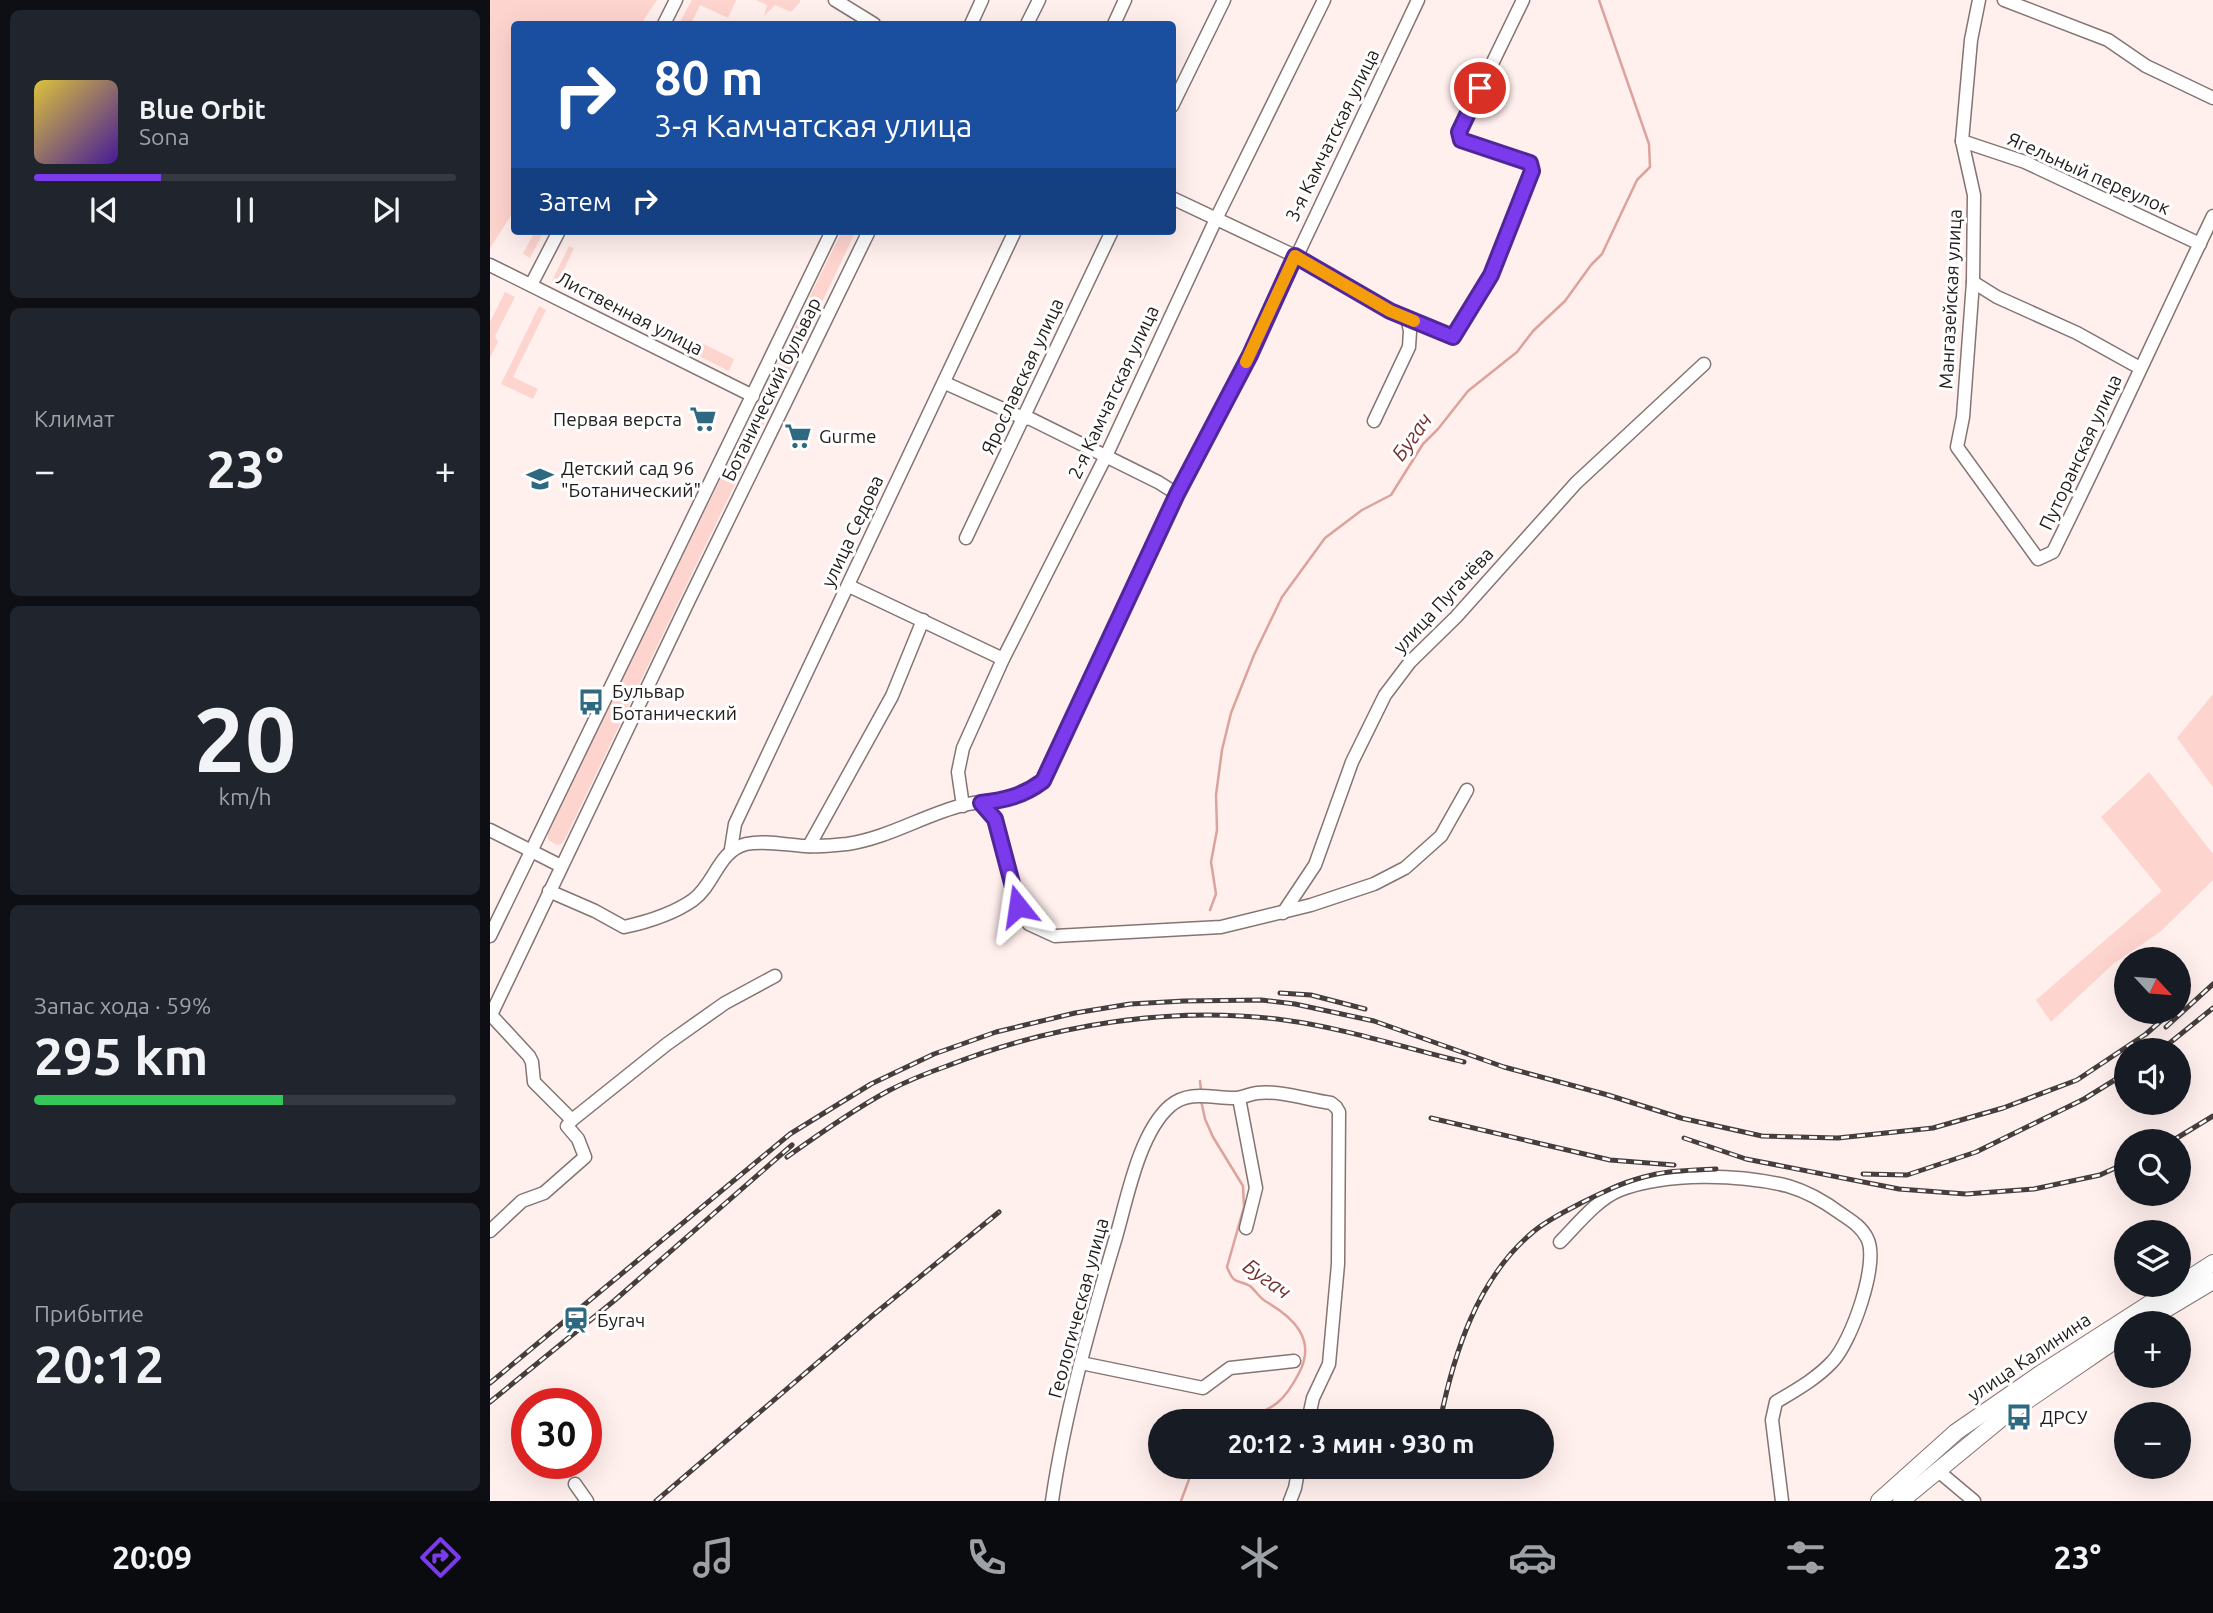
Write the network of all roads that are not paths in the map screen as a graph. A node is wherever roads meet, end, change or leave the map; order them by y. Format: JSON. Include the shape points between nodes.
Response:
{"nodes":[{"id":1,"x":676,"y":0,"type":"edge"},
{"id":2,"x":835,"y":0,"type":"edge"},
{"id":3,"x":1038,"y":0,"type":"edge"},
{"id":4,"x":1125,"y":0,"type":"edge"},
{"id":5,"x":1224,"y":0,"type":"edge"},
{"id":6,"x":1324,"y":0,"type":"edge"},
{"id":7,"x":1418,"y":0,"type":"edge"},
{"id":8,"x":1523,"y":0,"type":"edge"},
{"id":9,"x":1979,"y":0,"type":"edge"},
{"id":10,"x":2004,"y":0,"type":"edge"},
{"id":11,"x":980,"y":4,"type":"edge"},
{"id":12,"x":666,"y":21,"type":"edge"},
{"id":13,"x":869,"y":21,"type":"edge"},
{"id":14,"x":966,"y":21,"type":"edge"},
{"id":15,"x":972,"y":21,"type":"edge"},
{"id":16,"x":1028,"y":21,"type":"edge"},
{"id":17,"x":1115,"y":21,"type":"edge"},
{"id":18,"x":2213,"y":97,"type":"edge"},
{"id":19,"x":1176,"y":98,"type":"edge"},
{"id":20,"x":1962,"y":141,"type":"junction"},
{"id":21,"x":1176,"y":200,"type":"edge"},
{"id":22,"x":2213,"y":216,"type":"edge"},
{"id":23,"x":1216,"y":219,"type":"junction"},
{"id":24,"x":557,"y":235,"type":"edge"},
{"id":25,"x":830,"y":235,"type":"edge"},
{"id":26,"x":867,"y":235,"type":"edge"},
{"id":27,"x":1013,"y":235,"type":"edge"},
{"id":28,"x":1110,"y":235,"type":"edge"},
{"id":29,"x":2200,"y":244,"type":"junction"},
{"id":30,"x":1295,"y":256,"type":"junction"},
{"id":31,"x":490,"y":265,"type":"edge"},
{"id":32,"x":1973,"y":282,"type":"junction"},
{"id":33,"x":531,"y":285,"type":"junction"},
{"id":34,"x":1407,"y":317,"type":"junction"},
{"id":35,"x":1704,"y":363,"type":"dead end"},
{"id":36,"x":2140,"y":368,"type":"junction"},
{"id":37,"x":945,"y":383,"type":"junction"},
{"id":38,"x":753,"y":396,"type":"junction"},
{"id":39,"x":1023,"y":418,"type":"junction"},
{"id":40,"x":1374,"y":421,"type":"dead end"},
{"id":41,"x":1106,"y":456,"type":"junction"},
{"id":42,"x":1177,"y":494,"type":"junction"},
{"id":43,"x":967,"y":538,"type":"dead end"},
{"id":44,"x":2053,"y":552,"type":"joint"},
{"id":45,"x":849,"y":586,"type":"junction"},
{"id":46,"x":923,"y":620,"type":"junction"},
{"id":47,"x":1003,"y":659,"type":"junction"},
{"id":48,"x":1467,"y":790,"type":"dead end"},
{"id":49,"x":981,"y":803,"type":"junction"},
{"id":50,"x":962,"y":806,"type":"junction"},
{"id":51,"x":490,"y":830,"type":"edge"},
{"id":52,"x":809,"y":846,"type":"junction"},
{"id":53,"x":731,"y":849,"type":"junction"},
{"id":54,"x":531,"y":851,"type":"junction"},
{"id":55,"x":561,"y":866,"type":"junction"},
{"id":56,"x":549,"y":891,"type":"junction"},
{"id":57,"x":1283,"y":912,"type":"junction"},
{"id":58,"x":490,"y":936,"type":"edge"},
{"id":59,"x":775,"y":976,"type":"dead end"},
{"id":60,"x":490,"y":1016,"type":"edge"},
{"id":61,"x":1239,"y":1098,"type":"junction"},
{"id":62,"x":572,"y":1119,"type":"junction"},
{"id":63,"x":1246,"y":1228,"type":"dead end"},
{"id":64,"x":490,"y":1231,"type":"edge"},
{"id":65,"x":1560,"y":1242,"type":"dead end"},
{"id":66,"x":2213,"y":1263,"type":"edge"},
{"id":67,"x":2213,"y":1281,"type":"edge"},
{"id":68,"x":2163,"y":1311,"type":"edge"},
{"id":69,"x":2114,"y":1341,"type":"edge"},
{"id":70,"x":1294,"y":1361,"type":"dead end"},
{"id":71,"x":1081,"y":1363,"type":"junction"},
{"id":72,"x":1311,"y":1409,"type":"edge"},
{"id":73,"x":1937,"y":1469,"type":"junction"},
{"id":74,"x":1296,"y":1479,"type":"edge"},
{"id":75,"x":575,"y":1484,"type":"dead end"},
{"id":76,"x":587,"y":1501,"type":"edge"},
{"id":77,"x":1052,"y":1501,"type":"edge"},
{"id":78,"x":1290,"y":1501,"type":"edge"},
{"id":79,"x":1782,"y":1501,"type":"edge"},
{"id":80,"x":1879,"y":1501,"type":"edge"},
{"id":81,"x":1901,"y":1501,"type":"edge"},
{"id":82,"x":1974,"y":1501,"type":"edge"}],
"edges":[{"from":1,"to":12,"type":"street"},
{"from":2,"to":13,"type":"street"},
{"from":3,"to":16,"type":"street"},
{"from":4,"to":17,"type":"street"},
{"from":5,"to":19,"type":"street"},
{"from":6,"to":23,"type":"street","name":"2-я Камчатская улица"},
{"from":7,"to":30,"type":"street","name":"3-я Камчатская улица"},
{"from":8,"to":34,"type":"street","via":[[1459,132],[1461,140],[1530,163],[1532,171],[1491,275],[1457,333],[1448,336]]},
{"from":9,"to":20,"type":"street","name":"Мангазейская улица"},
{"from":10,"to":18,"type":"street","via":[[2108,40],[2146,66]]},
{"from":11,"to":14,"type":"street"},
{"from":11,"to":15,"type":"street"},
{"from":20,"to":29,"type":"street","name":"Ягельный переулок","via":[[2025,162]]},
{"from":20,"to":32,"type":"street","name":"Мангазейская улица","via":[[1974,195]]},
{"from":21,"to":23,"type":"street"},
{"from":22,"to":29,"type":"street","name":"Путоранская улица"},
{"from":23,"to":30,"type":"street"},
{"from":23,"to":41,"type":"street","name":"2-я Камчатская улица"},
{"from":24,"to":33,"type":"street"},
{"from":25,"to":38,"type":"street","name":"Ботанический бульвар"},
{"from":26,"to":55,"type":"street","name":"Ботанический бульвар"},
{"from":27,"to":37,"type":"street","name":"улица Седова"},
{"from":28,"to":39,"type":"street","name":"Ярославская улица"},
{"from":29,"to":36,"type":"street","name":"Путоранская улица"},
{"from":30,"to":34,"type":"street"},
{"from":30,"to":42,"type":"street","name":"3-я Камчатская улица","via":[[1250,355]]},
{"from":31,"to":33,"type":"street","name":"Лиственная улица"},
{"from":32,"to":36,"type":"street","name":"Путоранская улица"},
{"from":32,"to":44,"type":"street","name":"Мангазейская улица","via":[[1957,447],[2038,559]]},
{"from":33,"to":38,"type":"street","name":"Лиственная улица"},
{"from":34,"to":40,"type":"street","via":[[1409,347]]},
{"from":35,"to":57,"type":"street","name":"улица Пугачёва","via":[[1576,483],[1457,617],[1410,662],[1385,695],[1352,762],[1315,865]]},
{"from":36,"to":44,"type":"street","name":"Путоранская улица"},
{"from":37,"to":39,"type":"street"},
{"from":37,"to":45,"type":"street","name":"улица Седова"},
{"from":38,"to":54,"type":"street","name":"Ботанический бульвар"},
{"from":39,"to":41,"type":"street"},
{"from":39,"to":43,"type":"street","name":"Ярославская улица"},
{"from":41,"to":42,"type":"street"},
{"from":41,"to":47,"type":"street","name":"2-я Камчатская улица"},
{"from":42,"to":49,"type":"street","name":"3-я Камчатская улица","via":[[1043,781],[1008,800]]},
{"from":45,"to":46,"type":"street"},
{"from":45,"to":53,"type":"street","name":"улица Седова","via":[[735,824]]},
{"from":46,"to":47,"type":"street"},
{"from":46,"to":52,"type":"street","via":[[892,695]]},
{"from":47,"to":50,"type":"street","name":"2-я Камчатская улица","via":[[958,763]]},
{"from":48,"to":57,"type":"street","via":[[1441,836],[1405,868],[1374,884]]},
{"from":49,"to":50,"type":"street"},
{"from":49,"to":57,"type":"street","via":[[995,819],[1018,906],[1029,923],[1055,936],[1210,928]]},
{"from":50,"to":52,"type":"street","via":[[848,844]]},
{"from":51,"to":54,"type":"street"},
{"from":52,"to":53,"type":"street","via":[[764,843]]},
{"from":53,"to":56,"type":"street","via":[[692,900],[624,927]]},
{"from":54,"to":55,"type":"street"},
{"from":54,"to":58,"type":"street","name":"Ботанический бульвар"},
{"from":55,"to":56,"type":"street","name":"Ботанический бульвар"},
{"from":56,"to":60,"type":"street","name":"Ботанический бульвар"},
{"from":59,"to":62,"type":"street","via":[[676,1037]]},
{"from":60,"to":62,"type":"street","via":[[529,1056],[534,1082]]},
{"from":61,"to":63,"type":"street","via":[[1256,1188]]},
{"from":61,"to":71,"type":"street","name":"Геологическая улица","via":[[1186,1097],[1170,1106],[1152,1128],[1137,1165]]},
{"from":61,"to":72,"type":"street","via":[[1272,1094],[1331,1103],[1339,1112],[1338,1264],[1329,1364]]},
{"from":62,"to":64,"type":"street","via":[[568,1126],[586,1157],[544,1193],[522,1201]]},
{"from":65,"to":79,"type":"street","via":[[1618,1190],[1689,1177],[1790,1187],[1859,1227],[1868,1240],[1870,1259],[1850,1332],[1835,1360],[1776,1402],[1772,1420]]},
{"from":66,"to":80,"type":"main road","name":"улица Калинина","via":[[1956,1432]]},
{"from":67,"to":68,"type":"main road"},
{"from":69,"to":73,"type":"main road","name":"улица Калинина","via":[[2003,1416]]},
{"from":70,"to":71,"type":"street","via":[[1230,1368],[1203,1388]]},
{"from":71,"to":77,"type":"street","name":"Геологическая улица"},
{"from":73,"to":81,"type":"main road","name":"улица Калинина"},
{"from":73,"to":82,"type":"street"},
{"from":74,"to":78,"type":"street"},
{"from":75,"to":76,"type":"street"}]}
